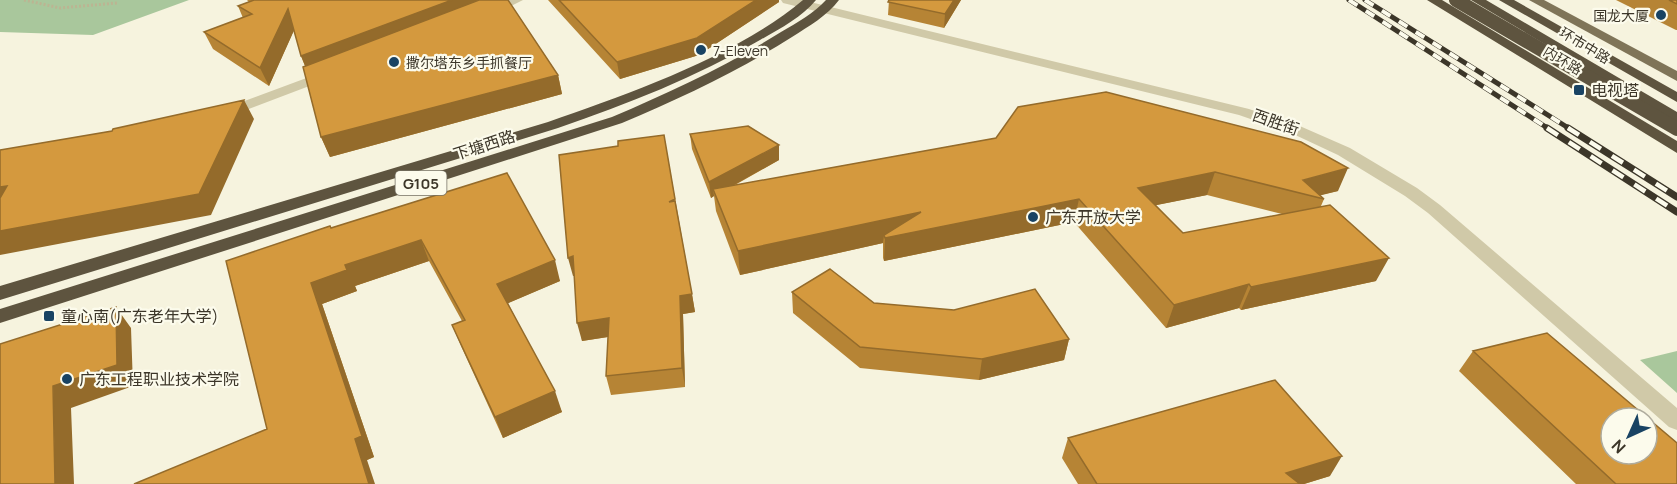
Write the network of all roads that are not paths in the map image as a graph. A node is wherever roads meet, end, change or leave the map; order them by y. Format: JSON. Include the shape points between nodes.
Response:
{"nodes":[{"id":1,"x":517,"y":0,"type":"edge"},
{"id":2,"x":787,"y":0,"type":"edge"},
{"id":3,"x":1433,"y":0,"type":"edge"},
{"id":4,"x":1444,"y":0,"type":"edge"},
{"id":5,"x":1456,"y":0,"type":"edge"},
{"id":6,"x":1505,"y":0,"type":"edge"},
{"id":7,"x":1535,"y":0,"type":"edge"},
{"id":8,"x":1482,"y":3,"type":"edge"},
{"id":9,"x":818,"y":4,"type":"edge"},
{"id":10,"x":471,"y":18,"type":"edge"},
{"id":11,"x":1492,"y":28,"type":"junction"},
{"id":12,"x":339,"y":69,"type":"edge"},
{"id":13,"x":1677,"y":77,"type":"edge"},
{"id":14,"x":1677,"y":98,"type":"edge"},
{"id":15,"x":1677,"y":118,"type":"edge"},
{"id":16,"x":206,"y":119,"type":"edge"},
{"id":17,"x":1677,"y":129,"type":"edge"},
{"id":18,"x":1677,"y":138,"type":"edge"},
{"id":19,"x":1677,"y":148,"type":"edge"},
{"id":20,"x":0,"y":293,"type":"edge"},
{"id":21,"x":0,"y":316,"type":"edge"},
{"id":22,"x":1677,"y":421,"type":"edge"}],
"edges":[{"from":1,"to":10,"type":"street"},
{"from":2,"to":9,"type":"street","name":"西胜街"},
{"from":3,"to":19,"type":"highway","name":"内环路"},
{"from":4,"to":11,"type":"highway"},
{"from":5,"to":17,"type":"highway","name":"内环路","bridge":true},
{"from":6,"to":14,"type":"highway","name":"环市中路"},
{"from":7,"to":13,"type":"main road","name":"环市中路"},
{"from":8,"to":11,"type":"highway"},
{"from":8,"to":15,"type":"highway","name":"环市中路"},
{"from":9,"to":20,"type":"highway","name":"下塘西路","number":"G105","via":[[726,55],[601,109]]},
{"from":9,"to":21,"type":"highway","name":"下塘西路","number":"G105","via":[[783,38],[737,66],[617,120]]},
{"from":9,"to":22,"type":"street","name":"西胜街","via":[[1244,112],[1344,149],[1402,183],[1434,209]]},
{"from":11,"to":18,"type":"highway"},
{"from":12,"to":16,"type":"street"}]}
